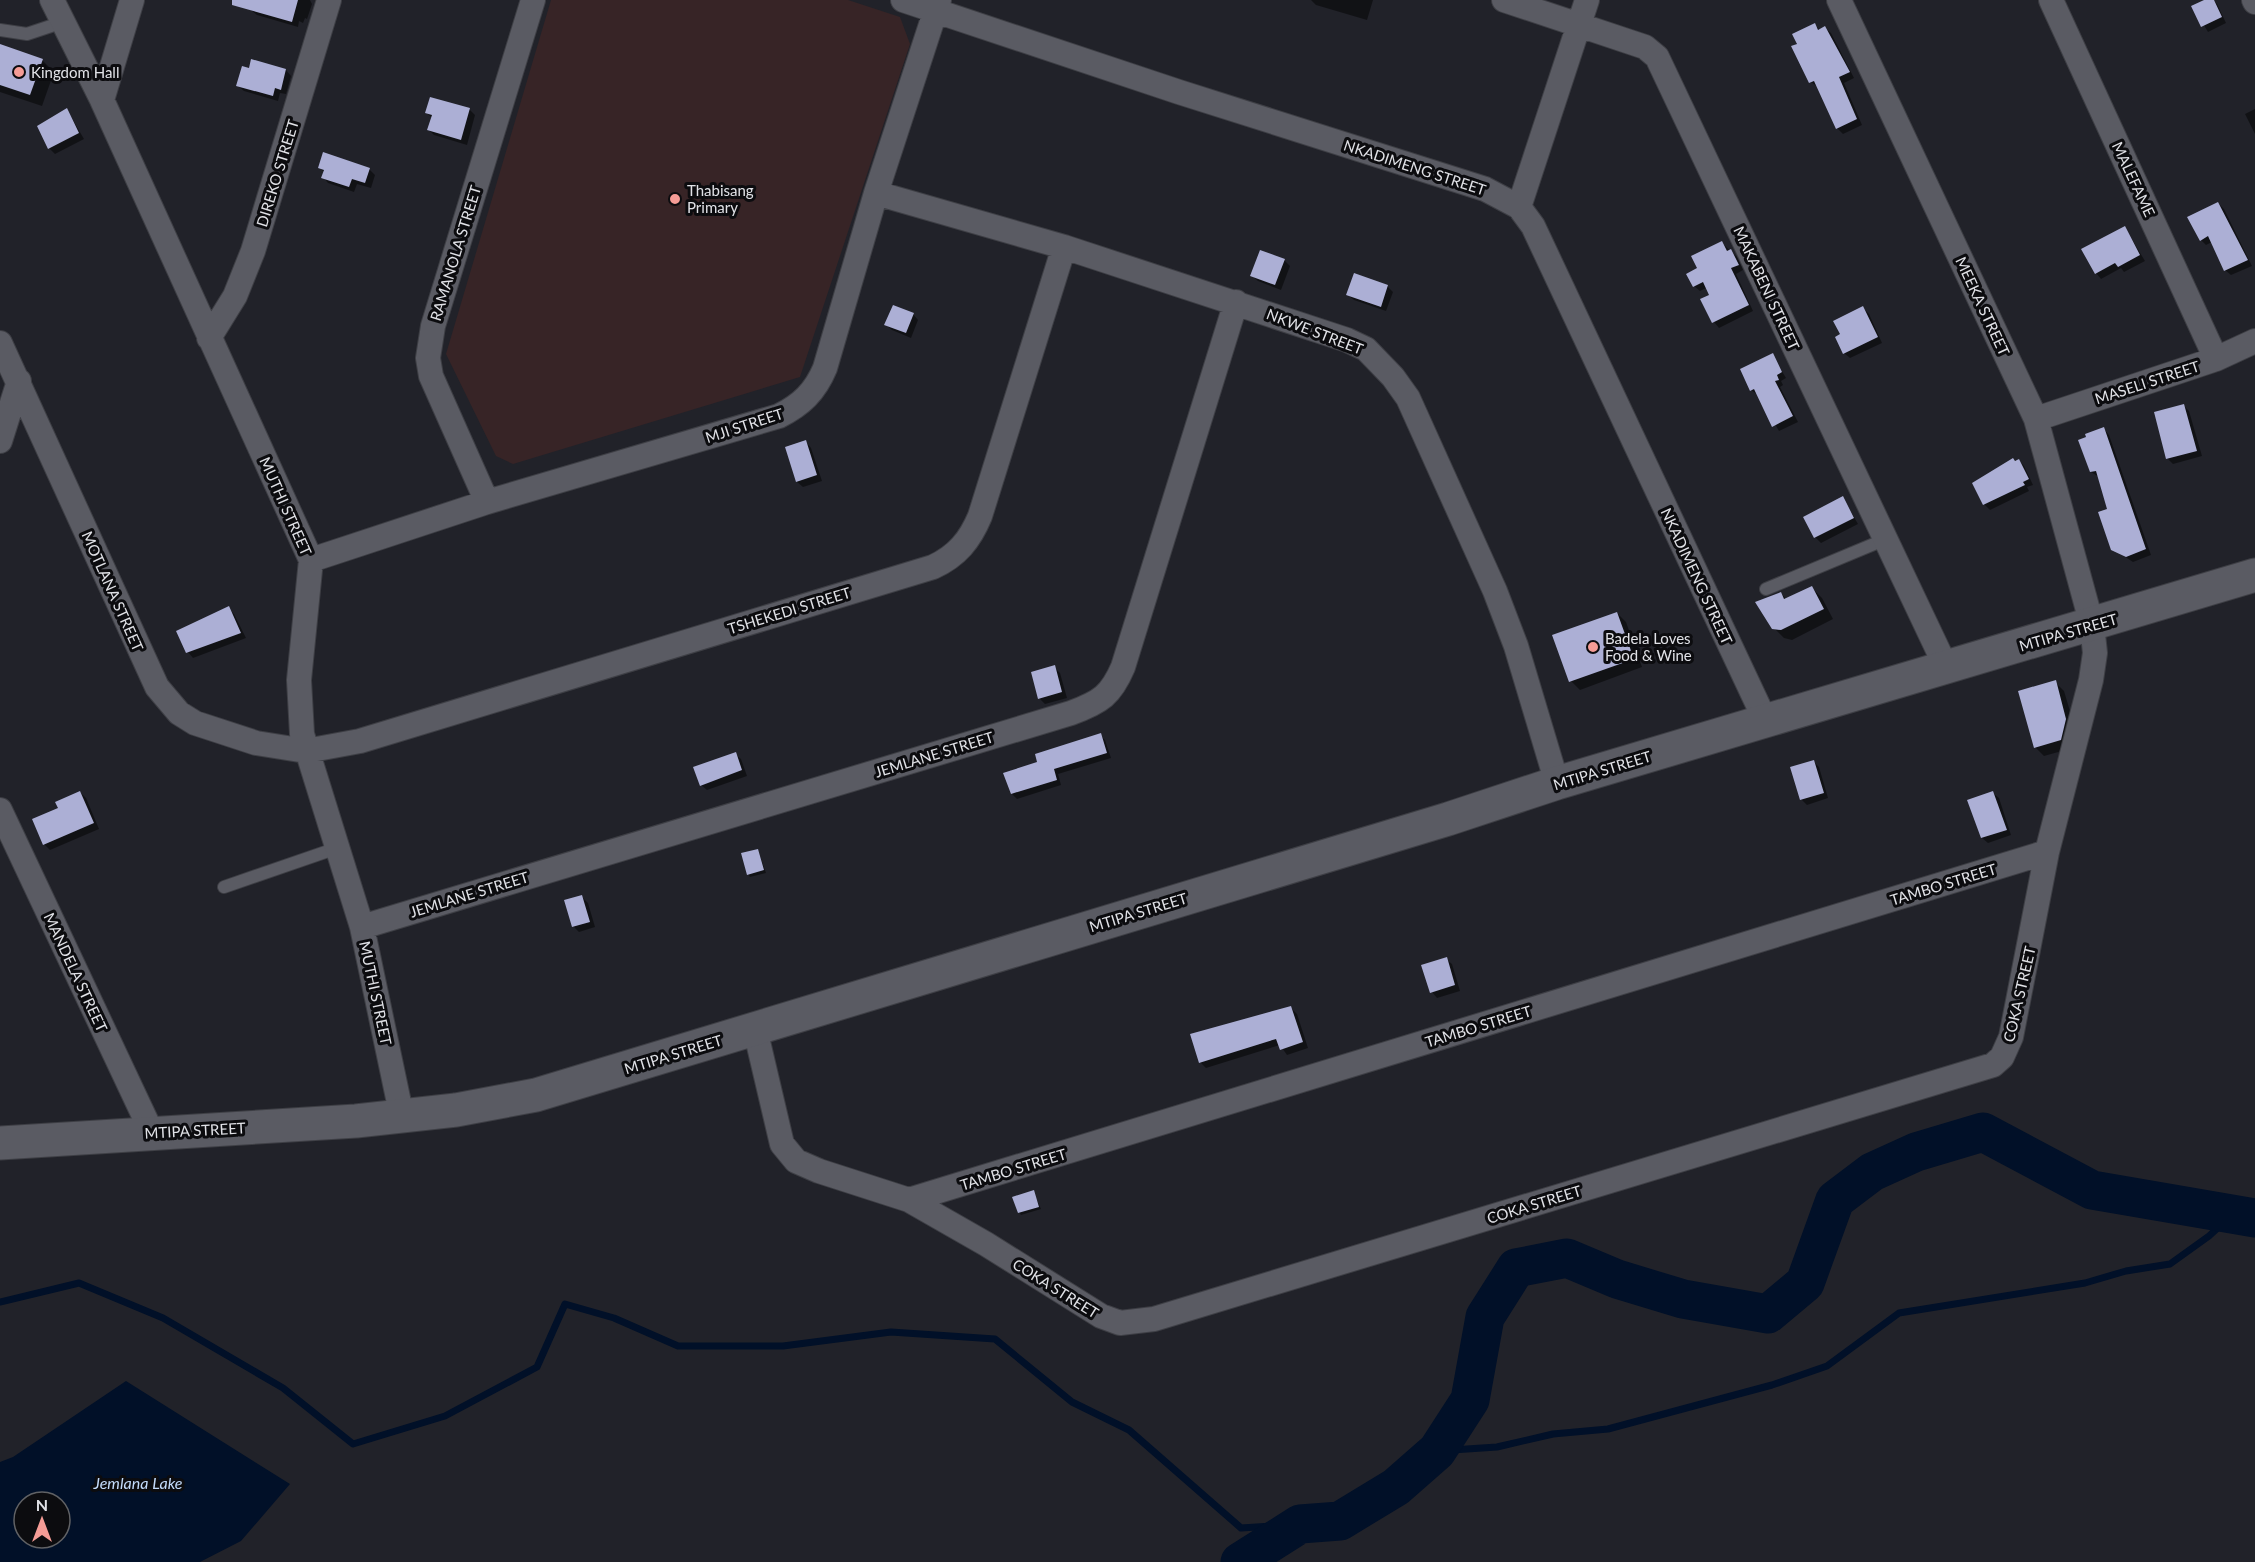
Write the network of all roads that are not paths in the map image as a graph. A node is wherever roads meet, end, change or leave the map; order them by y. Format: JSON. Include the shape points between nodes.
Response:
{"nodes":[{"id":1,"x":52,"y":0,"type":"edge"},
{"id":2,"x":132,"y":0,"type":"edge"},
{"id":3,"x":328,"y":0,"type":"edge"},
{"id":4,"x":533,"y":0,"type":"edge"},
{"id":5,"x":903,"y":0,"type":"edge"},
{"id":6,"x":1504,"y":0,"type":"edge"},
{"id":7,"x":1587,"y":0,"type":"edge"},
{"id":8,"x":1839,"y":0,"type":"edge"},
{"id":9,"x":2051,"y":0,"type":"edge"},
{"id":10,"x":937,"y":5,"type":"edge"},
{"id":11,"x":63,"y":22,"type":"junction"},
{"id":12,"x":1580,"y":24,"type":"junction"},
{"id":13,"x":0,"y":30,"type":"edge"},
{"id":14,"x":102,"y":100,"type":"junction"},
{"id":15,"x":876,"y":193,"type":"junction"},
{"id":16,"x":1519,"y":207,"type":"junction"},
{"id":17,"x":1064,"y":247,"type":"junction"},
{"id":18,"x":1236,"y":302,"type":"junction"},
{"id":19,"x":209,"y":338,"type":"junction"},
{"id":20,"x":2255,"y":341,"type":"edge"},
{"id":21,"x":0,"y":343,"type":"edge"},
{"id":22,"x":2216,"y":359,"type":"junction"},
{"id":23,"x":19,"y":381,"type":"junction"},
{"id":24,"x":2036,"y":418,"type":"junction"},
{"id":25,"x":0,"y":441,"type":"edge"},
{"id":26,"x":487,"y":502,"type":"junction"},
{"id":27,"x":1886,"y":539,"type":"junction"},
{"id":28,"x":311,"y":560,"type":"junction"},
{"id":29,"x":2255,"y":575,"type":"edge"},
{"id":30,"x":1766,"y":589,"type":"dead end"},
{"id":31,"x":2092,"y":625,"type":"junction"},
{"id":32,"x":1946,"y":667,"type":"junction"},
{"id":33,"x":1766,"y":722,"type":"junction"},
{"id":34,"x":306,"y":751,"type":"junction"},
{"id":35,"x":1557,"y":783,"type":"junction"},
{"id":36,"x":0,"y":810,"type":"edge"},
{"id":37,"x":337,"y":848,"type":"junction"},
{"id":38,"x":2047,"y":852,"type":"junction"},
{"id":39,"x":224,"y":886,"type":"dead end"},
{"id":40,"x":362,"y":927,"type":"junction"},
{"id":41,"x":755,"y":1029,"type":"junction"},
{"id":42,"x":402,"y":1117,"type":"junction"},
{"id":43,"x":153,"y":1133,"type":"junction"},
{"id":44,"x":0,"y":1143,"type":"edge"},
{"id":45,"x":909,"y":1200,"type":"junction"}],
"edges":[{"from":1,"to":11,"type":"street","name":"MUTHI STREET"},
{"from":2,"to":14,"type":"street"},
{"from":3,"to":19,"type":"street","name":"DIREKO STREET","via":[[253,251],[235,296]]},
{"from":4,"to":26,"type":"street","name":"RAMANOLA STREET","via":[[433,326],[428,358],[431,376]]},
{"from":5,"to":10,"type":"street","name":"NKADIMENG STREET"},
{"from":6,"to":12,"type":"street","name":"MAKABENI STREET"},
{"from":7,"to":12,"type":"street"},
{"from":8,"to":24,"type":"street","name":"MEEKA STREET"},
{"from":9,"to":22,"type":"street","name":"MALEFAME"},
{"from":10,"to":15,"type":"street","name":"MJI STREET"},
{"from":10,"to":16,"type":"street","name":"NKADIMENG STREET","via":[[1179,92],[1485,189]]},
{"from":11,"to":13,"type":"lane","via":[[27,34]]},
{"from":11,"to":14,"type":"street","name":"MUTHI STREET"},
{"from":12,"to":16,"type":"street"},
{"from":12,"to":27,"type":"street","name":"MAKABENI STREET","via":[[1645,47],[1657,57]]},
{"from":14,"to":19,"type":"street","name":"MUTHI STREET"},
{"from":15,"to":17,"type":"street","name":"NKWE STREET"},
{"from":15,"to":26,"type":"street","name":"MJI STREET","via":[[825,368],[818,385],[805,400],[779,416]]},
{"from":16,"to":33,"type":"street","name":"NKADIMENG STREET","via":[[1533,226]]},
{"from":17,"to":18,"type":"street","name":"NKWE STREET"},
{"from":17,"to":34,"type":"street","name":"TSHEKEDI STREET","via":[[980,516],[972,534],[947,560],[360,741]]},
{"from":18,"to":35,"type":"street","name":"NKWE STREET","via":[[1366,349],[1408,398],[1495,591],[1516,646]]},
{"from":18,"to":40,"type":"street","name":"JEMLANE STREET","via":[[1124,667],[1115,686],[1099,702]]},
{"from":19,"to":28,"type":"street","name":"MUTHI STREET"},
{"from":20,"to":22,"type":"street","name":"MASELI STREET"},
{"from":21,"to":23,"type":"street","name":"MOTLANA STREET"},
{"from":22,"to":24,"type":"street","name":"MASELI STREET"},
{"from":23,"to":25,"type":"street"},
{"from":23,"to":34,"type":"street","name":"MOTLANA STREET","via":[[167,702],[195,723],[256,743]]},
{"from":24,"to":31,"type":"street","name":"MEEKA STREET"},
{"from":26,"to":28,"type":"street","name":"MJI STREET"},
{"from":27,"to":30,"type":"lane"},
{"from":27,"to":32,"type":"street","name":"MAKABENI STREET"},
{"from":28,"to":34,"type":"street","name":"MUTHI STREET","via":[[298,706]]},
{"from":29,"to":31,"type":"street","name":"MTIPA STREET"},
{"from":31,"to":32,"type":"street","name":"MTIPA STREET"},
{"from":31,"to":38,"type":"street","name":"COKA STREET","via":[[2095,653],[2091,680]]},
{"from":32,"to":33,"type":"street","name":"MTIPA STREET"},
{"from":33,"to":35,"type":"street","name":"MTIPA STREET"},
{"from":34,"to":37,"type":"street","name":"MUTHI STREET"},
{"from":35,"to":41,"type":"street","name":"MTIPA STREET"},
{"from":36,"to":43,"type":"street","name":"MANDELA STREET"},
{"from":37,"to":39,"type":"lane"},
{"from":37,"to":40,"type":"street","name":"MUTHI STREET"},
{"from":38,"to":45,"type":"street","name":"TAMBO STREET"},
{"from":38,"to":45,"type":"street","name":"COKA STREET","via":[[2011,1037],[2002,1057],[1977,1071],[1134,1323],[1101,1316]]},
{"from":40,"to":42,"type":"street","name":"MUTHI STREET"},
{"from":41,"to":42,"type":"street","name":"MTIPA STREET","via":[[536,1095]]},
{"from":41,"to":45,"type":"street","name":"COKA STREET","via":[[778,1131],[788,1154],[819,1171]]},
{"from":42,"to":43,"type":"street","name":"MTIPA STREET"},
{"from":43,"to":44,"type":"street","name":"MTIPA STREET"}]}
